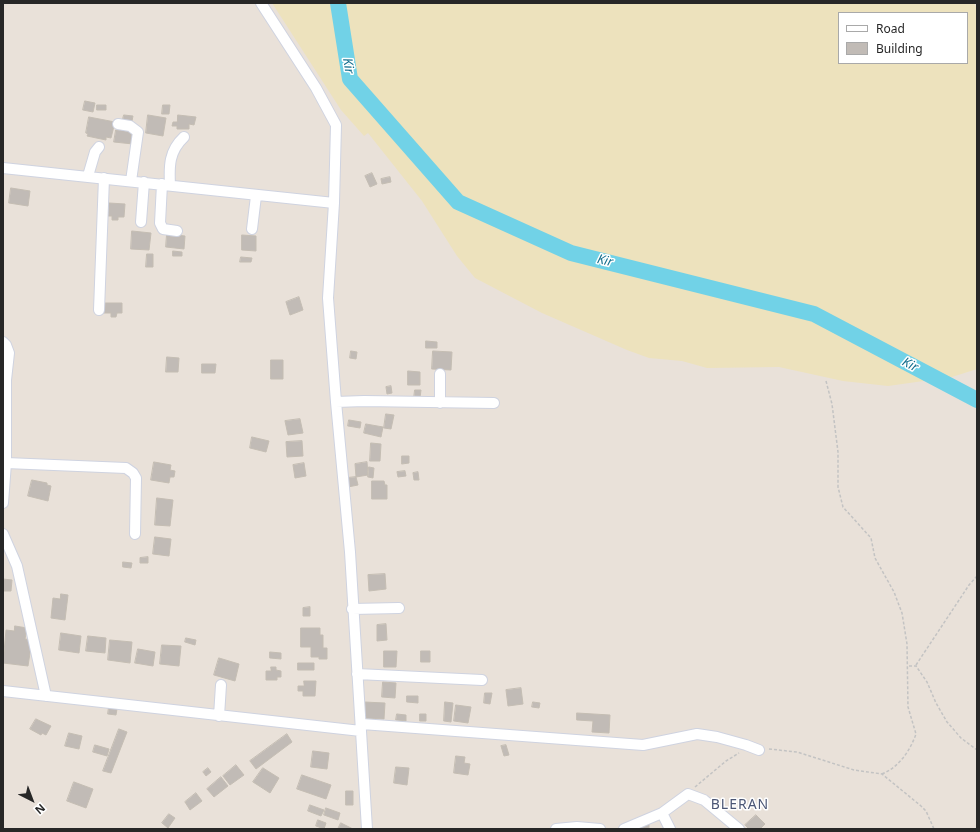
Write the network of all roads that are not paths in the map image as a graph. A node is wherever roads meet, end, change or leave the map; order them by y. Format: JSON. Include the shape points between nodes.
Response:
{"nodes":[{"id":1,"x":261,"y":3,"type":"edge"},
{"id":2,"x":118,"y":124,"type":"dead end"},
{"id":3,"x":184,"y":137,"type":"dead end"},
{"id":4,"x":99,"y":147,"type":"dead end"},
{"id":5,"x":3,"y":168,"type":"edge"},
{"id":6,"x":88,"y":176,"type":"junction"},
{"id":7,"x":104,"y":178,"type":"junction"},
{"id":8,"x":131,"y":181,"type":"junction"},
{"id":9,"x":144,"y":182,"type":"junction"},
{"id":10,"x":166,"y":184,"type":"junction"},
{"id":11,"x":256,"y":196,"type":"junction"},
{"id":12,"x":334,"y":203,"type":"junction"},
{"id":13,"x":141,"y":222,"type":"dead end"},
{"id":14,"x":252,"y":229,"type":"dead end"},
{"id":15,"x":177,"y":231,"type":"dead end"},
{"id":16,"x":99,"y":310,"type":"dead end"},
{"id":17,"x":3,"y":342,"type":"edge"},
{"id":18,"x":440,"y":374,"type":"dead end"},
{"id":19,"x":336,"y":402,"type":"junction"},
{"id":20,"x":440,"y":403,"type":"junction"},
{"id":21,"x":494,"y":404,"type":"dead end"},
{"id":22,"x":4,"y":418,"type":"edge"},
{"id":23,"x":6,"y":463,"type":"junction"},
{"id":24,"x":3,"y":503,"type":"edge"},
{"id":25,"x":3,"y":534,"type":"edge"},
{"id":26,"x":135,"y":534,"type":"dead end"},
{"id":27,"x":399,"y":608,"type":"dead end"},
{"id":28,"x":352,"y":609,"type":"junction"},
{"id":29,"x":357,"y":674,"type":"junction"},
{"id":30,"x":482,"y":680,"type":"dead end"},
{"id":31,"x":221,"y":685,"type":"dead end"},
{"id":32,"x":3,"y":691,"type":"edge"},
{"id":33,"x":46,"y":696,"type":"junction"},
{"id":34,"x":219,"y":716,"type":"junction"},
{"id":35,"x":362,"y":727,"type":"junction"},
{"id":36,"x":758,"y":750,"type":"road end"},
{"id":37,"x":662,"y":813,"type":"junction"},
{"id":38,"x":668,"y":828,"type":"edge"},
{"id":39,"x":367,"y":829,"type":"edge"},
{"id":40,"x":556,"y":829,"type":"edge"},
{"id":41,"x":600,"y":829,"type":"edge"},
{"id":42,"x":624,"y":829,"type":"edge"},
{"id":43,"x":739,"y":829,"type":"edge"}],
"edges":[{"from":1,"to":12,"type":"street","via":[[312,82],[336,125]]},
{"from":2,"to":8,"type":"street","via":[[130,126],[138,132]]},
{"from":3,"to":10,"type":"street","via":[[178,142],[169,163]]},
{"from":4,"to":6,"type":"street"},
{"from":5,"to":6,"type":"street"},
{"from":6,"to":7,"type":"street"},
{"from":7,"to":8,"type":"street"},
{"from":7,"to":16,"type":"street"},
{"from":8,"to":9,"type":"street"},
{"from":9,"to":10,"type":"street"},
{"from":9,"to":13,"type":"street"},
{"from":10,"to":11,"type":"street"},
{"from":10,"to":15,"type":"street","via":[[160,224],[163,229]]},
{"from":11,"to":12,"type":"street"},
{"from":11,"to":14,"type":"street"},
{"from":12,"to":19,"type":"street","via":[[328,298]]},
{"from":17,"to":22,"type":"street","via":[[9,353]]},
{"from":18,"to":20,"type":"street"},
{"from":19,"to":20,"type":"street"},
{"from":19,"to":28,"type":"street","via":[[350,552]]},
{"from":20,"to":21,"type":"street"},
{"from":22,"to":23,"type":"street"},
{"from":23,"to":24,"type":"street"},
{"from":23,"to":26,"type":"street","via":[[129,469],[136,478]]},
{"from":25,"to":33,"type":"street","via":[[17,566]]},
{"from":27,"to":28,"type":"street"},
{"from":28,"to":29,"type":"street"},
{"from":29,"to":30,"type":"street"},
{"from":29,"to":35,"type":"street"},
{"from":31,"to":34,"type":"street"},
{"from":32,"to":33,"type":"street"},
{"from":33,"to":34,"type":"street"},
{"from":34,"to":35,"type":"street"},
{"from":35,"to":36,"type":"street","via":[[643,745],[697,734],[724,739]]},
{"from":35,"to":39,"type":"street"},
{"from":37,"to":38,"type":"street"},
{"from":37,"to":42,"type":"street"},
{"from":37,"to":43,"type":"street","via":[[688,794],[704,800]]},
{"from":40,"to":41,"type":"street"}]}
